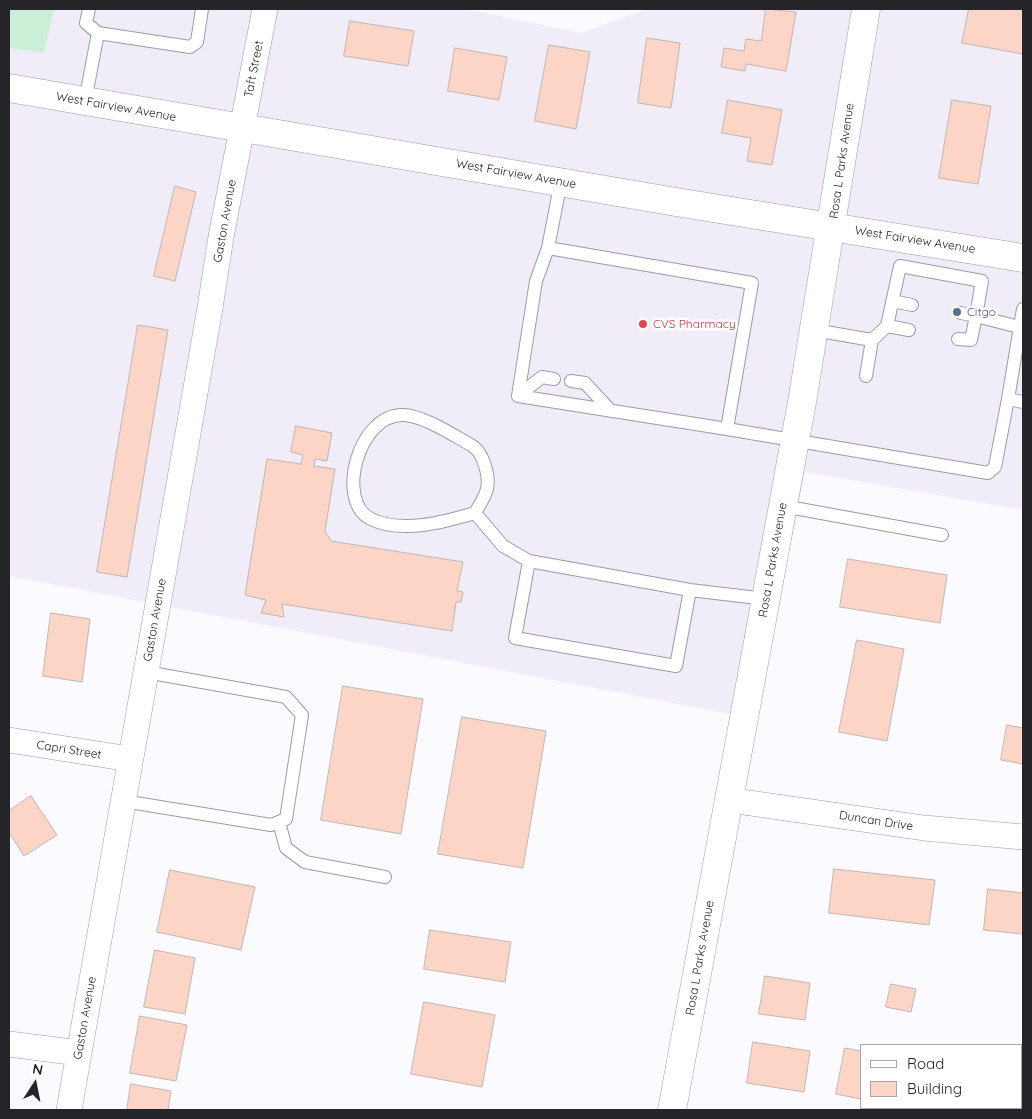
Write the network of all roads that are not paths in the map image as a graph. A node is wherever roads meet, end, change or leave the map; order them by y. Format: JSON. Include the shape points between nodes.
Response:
{"nodes":[{"id":1,"x":88,"y":9,"type":"edge"},
{"id":2,"x":202,"y":9,"type":"edge"},
{"id":3,"x":265,"y":9,"type":"edge"},
{"id":4,"x":866,"y":9,"type":"edge"},
{"id":5,"x":98,"y":33,"type":"junction"},
{"id":6,"x":9,"y":88,"type":"edge"},
{"id":7,"x":85,"y":101,"type":"junction"},
{"id":8,"x":243,"y":129,"type":"junction"},
{"id":9,"x":561,"y":181,"type":"junction"},
{"id":10,"x":832,"y":226,"type":"junction"},
{"id":11,"x":548,"y":248,"type":"junction"},
{"id":12,"x":1023,"y":258,"type":"edge"},
{"id":13,"x":892,"y":301,"type":"junction"},
{"id":14,"x":912,"y":305,"type":"dead end"},
{"id":15,"x":1023,"y":309,"type":"edge"},
{"id":16,"x":961,"y":313,"type":"dead end"},
{"id":17,"x":976,"y":316,"type":"junction"},
{"id":18,"x":887,"y":326,"type":"junction"},
{"id":19,"x":1022,"y":328,"type":"edge"},
{"id":20,"x":814,"y":330,"type":"junction"},
{"id":21,"x":909,"y":330,"type":"dead end"},
{"id":22,"x":958,"y":339,"type":"dead end"},
{"id":23,"x":872,"y":340,"type":"junction"},
{"id":24,"x":866,"y":376,"type":"dead end"},
{"id":25,"x":554,"y":379,"type":"dead end"},
{"id":26,"x":571,"y":381,"type":"dead end"},
{"id":27,"x":518,"y":396,"type":"junction"},
{"id":28,"x":1008,"y":399,"type":"junction"},
{"id":29,"x":1023,"y":402,"type":"edge"},
{"id":30,"x":611,"y":411,"type":"junction"},
{"id":31,"x":727,"y":429,"type":"junction"},
{"id":32,"x":795,"y":440,"type":"junction"},
{"id":33,"x":783,"y":506,"type":"junction"},
{"id":34,"x":475,"y":513,"type":"junction"},
{"id":35,"x":942,"y":535,"type":"dead end"},
{"id":36,"x":530,"y":561,"type":"junction"},
{"id":37,"x":690,"y":590,"type":"junction"},
{"id":38,"x":766,"y":600,"type":"junction"},
{"id":39,"x":146,"y":672,"type":"junction"},
{"id":40,"x":9,"y":740,"type":"edge"},
{"id":41,"x":130,"y":759,"type":"junction"},
{"id":42,"x":729,"y":800,"type":"junction"},
{"id":43,"x":123,"y":801,"type":"junction"},
{"id":44,"x":279,"y":822,"type":"junction"},
{"id":45,"x":1023,"y":837,"type":"edge"},
{"id":46,"x":385,"y":878,"type":"dead end"},
{"id":47,"x":9,"y":1044,"type":"edge"},
{"id":48,"x":79,"y":1053,"type":"junction"},
{"id":49,"x":69,"y":1110,"type":"edge"},
{"id":50,"x":672,"y":1110,"type":"edge"}],
"edges":[{"from":1,"to":5,"type":"lane","via":[[86,23]]},
{"from":2,"to":5,"type":"lane","via":[[197,42],[190,47]]},
{"from":3,"to":8,"type":"street","name":"Taft Street"},
{"from":4,"to":10,"type":"street","name":"Rosa L Parks Avenue"},
{"from":5,"to":7,"type":"lane"},
{"from":6,"to":7,"type":"street","name":"West Fairview Avenue"},
{"from":7,"to":8,"type":"street","name":"West Fairview Avenue"},
{"from":8,"to":9,"type":"street","name":"West Fairview Avenue"},
{"from":8,"to":39,"type":"street","name":"Gaston Avenue","via":[[221,237]]},
{"from":9,"to":10,"type":"street","name":"West Fairview Avenue"},
{"from":9,"to":11,"type":"lane"},
{"from":10,"to":12,"type":"street","name":"West Fairview Avenue"},
{"from":10,"to":20,"type":"street","name":"Rosa L Parks Avenue"},
{"from":11,"to":27,"type":"lane","via":[[536,281]]},
{"from":11,"to":31,"type":"lane","via":[[752,283]]},
{"from":13,"to":14,"type":"lane"},
{"from":13,"to":17,"type":"lane","via":[[900,266],[982,281]]},
{"from":13,"to":18,"type":"lane"},
{"from":15,"to":19,"type":"lane"},
{"from":16,"to":17,"type":"lane"},
{"from":17,"to":19,"type":"lane"},
{"from":17,"to":22,"type":"lane","via":[[971,340]]},
{"from":18,"to":21,"type":"lane"},
{"from":18,"to":23,"type":"lane"},
{"from":19,"to":28,"type":"lane"},
{"from":20,"to":23,"type":"lane"},
{"from":20,"to":32,"type":"street","name":"Rosa L Parks Avenue"},
{"from":23,"to":24,"type":"lane"},
{"from":25,"to":27,"type":"lane","via":[[542,377]]},
{"from":26,"to":30,"type":"lane","via":[[585,384]]},
{"from":27,"to":30,"type":"lane"},
{"from":28,"to":29,"type":"lane"},
{"from":28,"to":32,"type":"lane","via":[[995,467],[988,472]]},
{"from":30,"to":31,"type":"lane"},
{"from":31,"to":32,"type":"lane"},
{"from":32,"to":33,"type":"street","name":"Rosa L Parks Avenue"},
{"from":33,"to":35,"type":"lane"},
{"from":33,"to":38,"type":"street","name":"Rosa L Parks Avenue"},
{"from":34,"to":34,"type":"lane","via":[[487,488],[485,464],[474,446],[429,423],[404,415],[382,420],[366,436],[353,473],[355,502],[369,519],[395,526],[442,523]]},
{"from":34,"to":36,"type":"lane","via":[[503,546]]},
{"from":36,"to":37,"type":"lane"},
{"from":36,"to":37,"type":"lane","via":[[515,638],[676,666]]},
{"from":37,"to":38,"type":"lane"},
{"from":38,"to":42,"type":"street","name":"Rosa L Parks Avenue"},
{"from":39,"to":41,"type":"street","name":"Gaston Avenue"},
{"from":39,"to":44,"type":"lane","via":[[286,697],[302,715],[286,819]]},
{"from":40,"to":41,"type":"street","name":"Capri Street"},
{"from":41,"to":43,"type":"street","name":"Gaston Avenue"},
{"from":42,"to":45,"type":"street","name":"Duncan Drive","via":[[924,828]]},
{"from":42,"to":50,"type":"street","name":"Rosa L Parks Avenue"},
{"from":43,"to":44,"type":"lane","via":[[271,825]]},
{"from":43,"to":48,"type":"street","name":"Gaston Avenue"},
{"from":44,"to":46,"type":"lane","via":[[286,848],[306,862]]},
{"from":47,"to":48,"type":"street"},
{"from":48,"to":49,"type":"street","name":"Gaston Avenue"}]}
